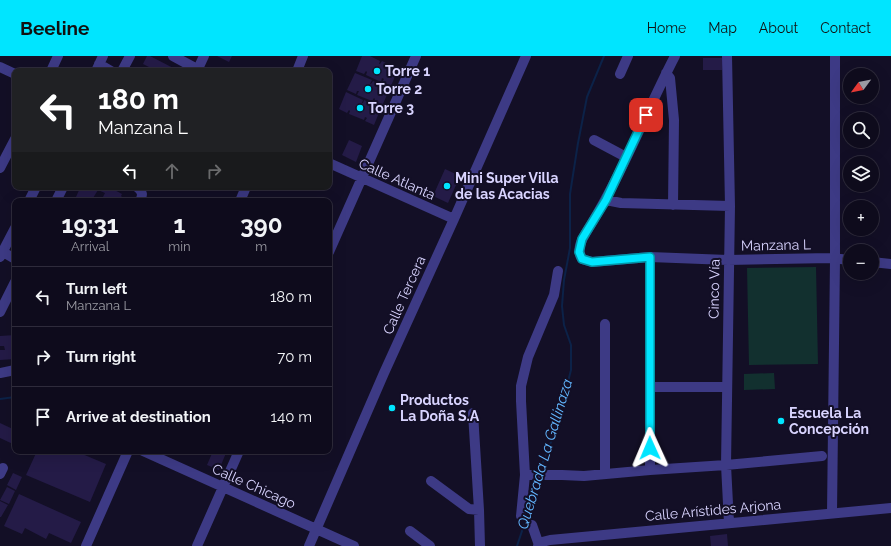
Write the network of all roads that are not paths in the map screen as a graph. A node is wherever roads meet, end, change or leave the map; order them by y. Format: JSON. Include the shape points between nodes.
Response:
{"nodes":[{"id":1,"x":58,"y":56,"type":"edge"},
{"id":2,"x":130,"y":56,"type":"edge"},
{"id":3,"x":173,"y":56,"type":"edge"},
{"id":4,"x":204,"y":56,"type":"edge"},
{"id":5,"x":303,"y":56,"type":"edge"},
{"id":6,"x":416,"y":56,"type":"edge"},
{"id":7,"x":526,"y":56,"type":"edge"},
{"id":8,"x":628,"y":56,"type":"edge"},
{"id":9,"x":675,"y":56,"type":"edge"},
{"id":10,"x":727,"y":56,"type":"edge"},
{"id":11,"x":835,"y":56,"type":"edge"},
{"id":12,"x":0,"y":67,"type":"edge"},
{"id":13,"x":52,"y":68,"type":"edge"},
{"id":14,"x":124,"y":68,"type":"edge"},
{"id":15,"x":194,"y":68,"type":"edge"},
{"id":16,"x":198,"y":68,"type":"edge"},
{"id":17,"x":298,"y":68,"type":"edge"},
{"id":18,"x":12,"y":73,"type":"edge"},
{"id":19,"x":666,"y":73,"type":"junction"},
{"id":20,"x":620,"y":74,"type":"dead end"},
{"id":21,"x":594,"y":140,"type":"dead end"},
{"id":22,"x":12,"y":145,"type":"edge"},
{"id":23,"x":626,"y":157,"type":"junction"},
{"id":24,"x":332,"y":165,"type":"edge"},
{"id":25,"x":0,"y":168,"type":"edge"},
{"id":26,"x":362,"y":178,"type":"junction"},
{"id":27,"x":606,"y":200,"type":"junction"},
{"id":28,"x":673,"y":205,"type":"junction"},
{"id":29,"x":730,"y":206,"type":"junction"},
{"id":30,"x":454,"y":219,"type":"junction"},
{"id":31,"x":12,"y":240,"type":"edge"},
{"id":32,"x":332,"y":245,"type":"edge"},
{"id":33,"x":3,"y":252,"type":"edge"},
{"id":34,"x":12,"y":257,"type":"edge"},
{"id":35,"x":650,"y":257,"type":"junction"},
{"id":36,"x":830,"y":259,"type":"junction"},
{"id":37,"x":728,"y":260,"type":"junction"},
{"id":38,"x":843,"y":260,"type":"edge"},
{"id":39,"x":879,"y":263,"type":"edge"},
{"id":40,"x":891,"y":264,"type":"edge"},
{"id":41,"x":558,"y":271,"type":"dead end"},
{"id":42,"x":12,"y":288,"type":"edge"},
{"id":43,"x":0,"y":312,"type":"edge"},
{"id":44,"x":605,"y":324,"type":"dead end"},
{"id":45,"x":12,"y":370,"type":"edge"},
{"id":46,"x":0,"y":372,"type":"edge"},
{"id":47,"x":650,"y":387,"type":"junction"},
{"id":48,"x":727,"y":387,"type":"junction"},
{"id":49,"x":473,"y":413,"type":"dead end"},
{"id":50,"x":127,"y":454,"type":"edge"},
{"id":51,"x":149,"y":454,"type":"edge"},
{"id":52,"x":238,"y":454,"type":"edge"},
{"id":53,"x":822,"y":456,"type":"dead end"},
{"id":54,"x":726,"y":465,"type":"junction"},
{"id":55,"x":650,"y":470,"type":"junction"},
{"id":56,"x":605,"y":474,"type":"junction"},
{"id":57,"x":528,"y":475,"type":"junction"},
{"id":58,"x":431,"y":481,"type":"dead end"},
{"id":59,"x":223,"y":488,"type":"junction"},
{"id":60,"x":891,"y":508,"type":"edge"},
{"id":61,"x":479,"y":510,"type":"junction"},
{"id":62,"x":832,"y":513,"type":"junction"},
{"id":63,"x":522,"y":516,"type":"dead end"},
{"id":64,"x":728,"y":523,"type":"junction"},
{"id":65,"x":532,"y":525,"type":"dead end"},
{"id":66,"x":316,"y":528,"type":"junction"},
{"id":67,"x":410,"y":531,"type":"dead end"},
{"id":68,"x":539,"y":545,"type":"edge"},
{"id":69,"x":86,"y":546,"type":"edge"},
{"id":70,"x":197,"y":546,"type":"edge"},
{"id":71,"x":309,"y":546,"type":"edge"},
{"id":72,"x":354,"y":546,"type":"edge"},
{"id":73,"x":430,"y":546,"type":"edge"},
{"id":74,"x":480,"y":546,"type":"edge"}],
"edges":[{"from":1,"to":13,"type":"street"},
{"from":2,"to":14,"type":"street"},
{"from":3,"to":15,"type":"street"},
{"from":4,"to":16,"type":"street"},
{"from":5,"to":17,"type":"street"},
{"from":6,"to":26,"type":"street"},
{"from":7,"to":30,"type":"street","name":"Calle Tercera"},
{"from":8,"to":20,"type":"street"},
{"from":9,"to":19,"type":"street"},
{"from":10,"to":29,"type":"street","name":"Cinco Vía"},
{"from":11,"to":36,"type":"street"},
{"from":12,"to":18,"type":"street"},
{"from":19,"to":23,"type":"street"},
{"from":19,"to":28,"type":"street","via":[[670,78],[674,120]]},
{"from":21,"to":23,"type":"street"},
{"from":22,"to":25,"type":"street"},
{"from":23,"to":27,"type":"street"},
{"from":24,"to":26,"type":"street","name":"Calle Atlanta"},
{"from":26,"to":30,"type":"street","name":"Calle Atlanta"},
{"from":26,"to":32,"type":"street"},
{"from":27,"to":28,"type":"street"},
{"from":27,"to":35,"type":"street","name":"Manzana L","via":[[582,239],[579,252],[582,259],[592,262]]},
{"from":28,"to":29,"type":"street"},
{"from":29,"to":37,"type":"street","name":"Cinco Vía"},
{"from":30,"to":66,"type":"street","name":"Calle Tercera"},
{"from":31,"to":33,"type":"street"},
{"from":33,"to":34,"type":"street"},
{"from":35,"to":37,"type":"street","name":"Manzana L"},
{"from":35,"to":47,"type":"street"},
{"from":36,"to":37,"type":"street","name":"Manzana L"},
{"from":36,"to":38,"type":"street","name":"Manzana L"},
{"from":36,"to":62,"type":"street"},
{"from":37,"to":48,"type":"street","name":"Cinco Vía"},
{"from":39,"to":40,"type":"street"},
{"from":41,"to":57,"type":"street","via":[[554,295],[528,357],[521,386]]},
{"from":42,"to":43,"type":"street"},
{"from":44,"to":56,"type":"street"},
{"from":45,"to":46,"type":"street"},
{"from":47,"to":48,"type":"street"},
{"from":47,"to":55,"type":"street"},
{"from":48,"to":54,"type":"street","name":"Cinco Vía"},
{"from":49,"to":61,"type":"street"},
{"from":50,"to":69,"type":"street"},
{"from":51,"to":59,"type":"street","name":"Calle Chicago"},
{"from":52,"to":59,"type":"street"},
{"from":53,"to":54,"type":"street"},
{"from":54,"to":55,"type":"street"},
{"from":54,"to":64,"type":"street","name":"Cinco Vía"},
{"from":55,"to":56,"type":"street"},
{"from":56,"to":57,"type":"street"},
{"from":57,"to":63,"type":"street"},
{"from":58,"to":61,"type":"street","via":[[469,509]]},
{"from":59,"to":66,"type":"street","name":"Calle Chicago"},
{"from":59,"to":70,"type":"street"},
{"from":60,"to":62,"type":"street","name":"Calle Arístides Arjona"},
{"from":61,"to":74,"type":"street"},
{"from":62,"to":64,"type":"street","name":"Calle Arístides Arjona"},
{"from":64,"to":68,"type":"street","name":"Calle Arístides Arjona","via":[[550,540]]},
{"from":65,"to":68,"type":"street"},
{"from":66,"to":71,"type":"street","name":"Calle Tercera"},
{"from":66,"to":72,"type":"street","name":"Calle Chicago"},
{"from":67,"to":73,"type":"street"}]}
